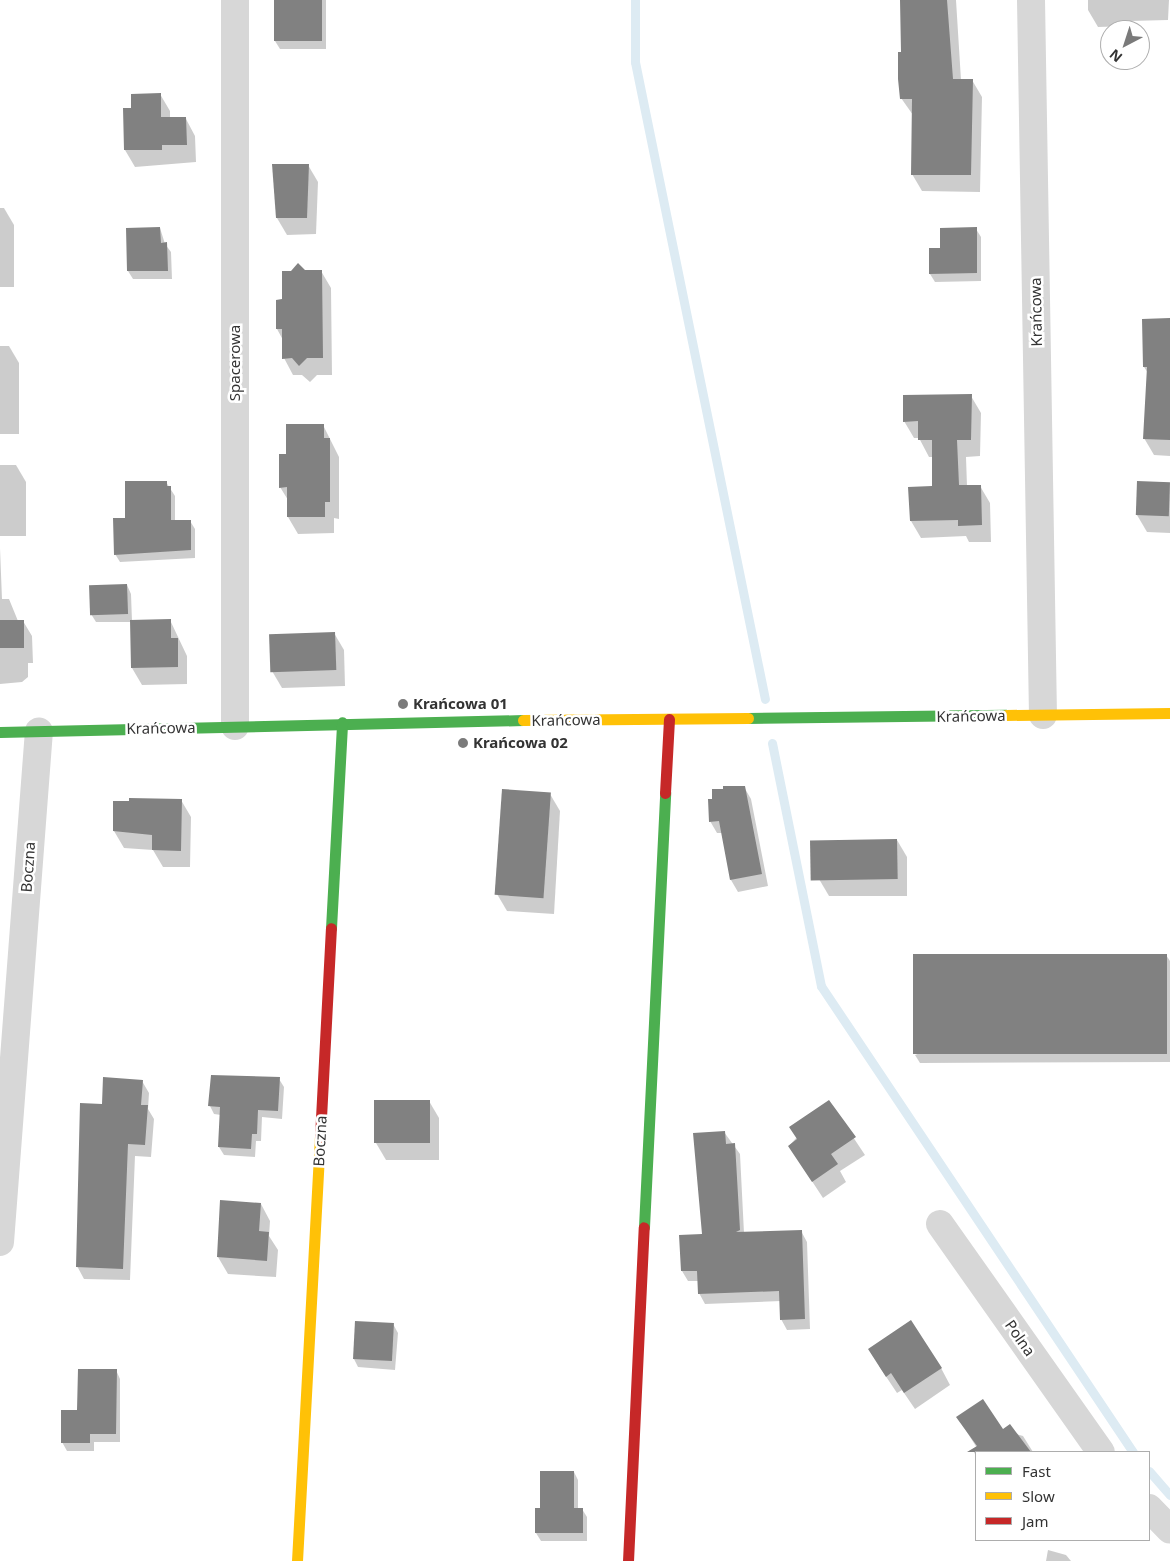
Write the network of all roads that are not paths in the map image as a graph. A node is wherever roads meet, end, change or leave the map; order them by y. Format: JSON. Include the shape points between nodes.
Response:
{"nodes":[{"id":1,"x":235,"y":0,"type":"edge"},
{"id":2,"x":1031,"y":0,"type":"edge"},
{"id":3,"x":1170,"y":713,"type":"edge"},
{"id":4,"x":1043,"y":715,"type":"junction"},
{"id":5,"x":669,"y":719,"type":"junction"},
{"id":6,"x":342,"y":722,"type":"junction"},
{"id":7,"x":236,"y":726,"type":"junction"},
{"id":8,"x":39,"y":731,"type":"junction"},
{"id":9,"x":0,"y":732,"type":"edge"},
{"id":10,"x":940,"y":1224,"type":"dead end"},
{"id":11,"x":0,"y":1242,"type":"edge"},
{"id":12,"x":1100,"y":1451,"type":"edge"},
{"id":13,"x":1150,"y":1509,"type":"edge"},
{"id":14,"x":1170,"y":1530,"type":"edge"},
{"id":15,"x":297,"y":1561,"type":"edge"},
{"id":16,"x":628,"y":1561,"type":"edge"}],
"edges":[{"from":1,"to":7,"type":"street","name":"Spacerowa"},
{"from":2,"to":4,"type":"street","name":"Krańcowa"},
{"from":3,"to":4,"type":"street","name":"Krańcowa"},
{"from":4,"to":5,"type":"street","name":"Krańcowa"},
{"from":5,"to":6,"type":"street","name":"Krańcowa"},
{"from":5,"to":16,"type":"street"},
{"from":6,"to":7,"type":"street","name":"Krańcowa"},
{"from":6,"to":15,"type":"street","name":"Boczna"},
{"from":7,"to":8,"type":"street","name":"Krańcowa"},
{"from":8,"to":9,"type":"street","name":"Krańcowa"},
{"from":8,"to":11,"type":"street","name":"Boczna"},
{"from":10,"to":12,"type":"street","name":"Polna"},
{"from":13,"to":14,"type":"street"}]}
